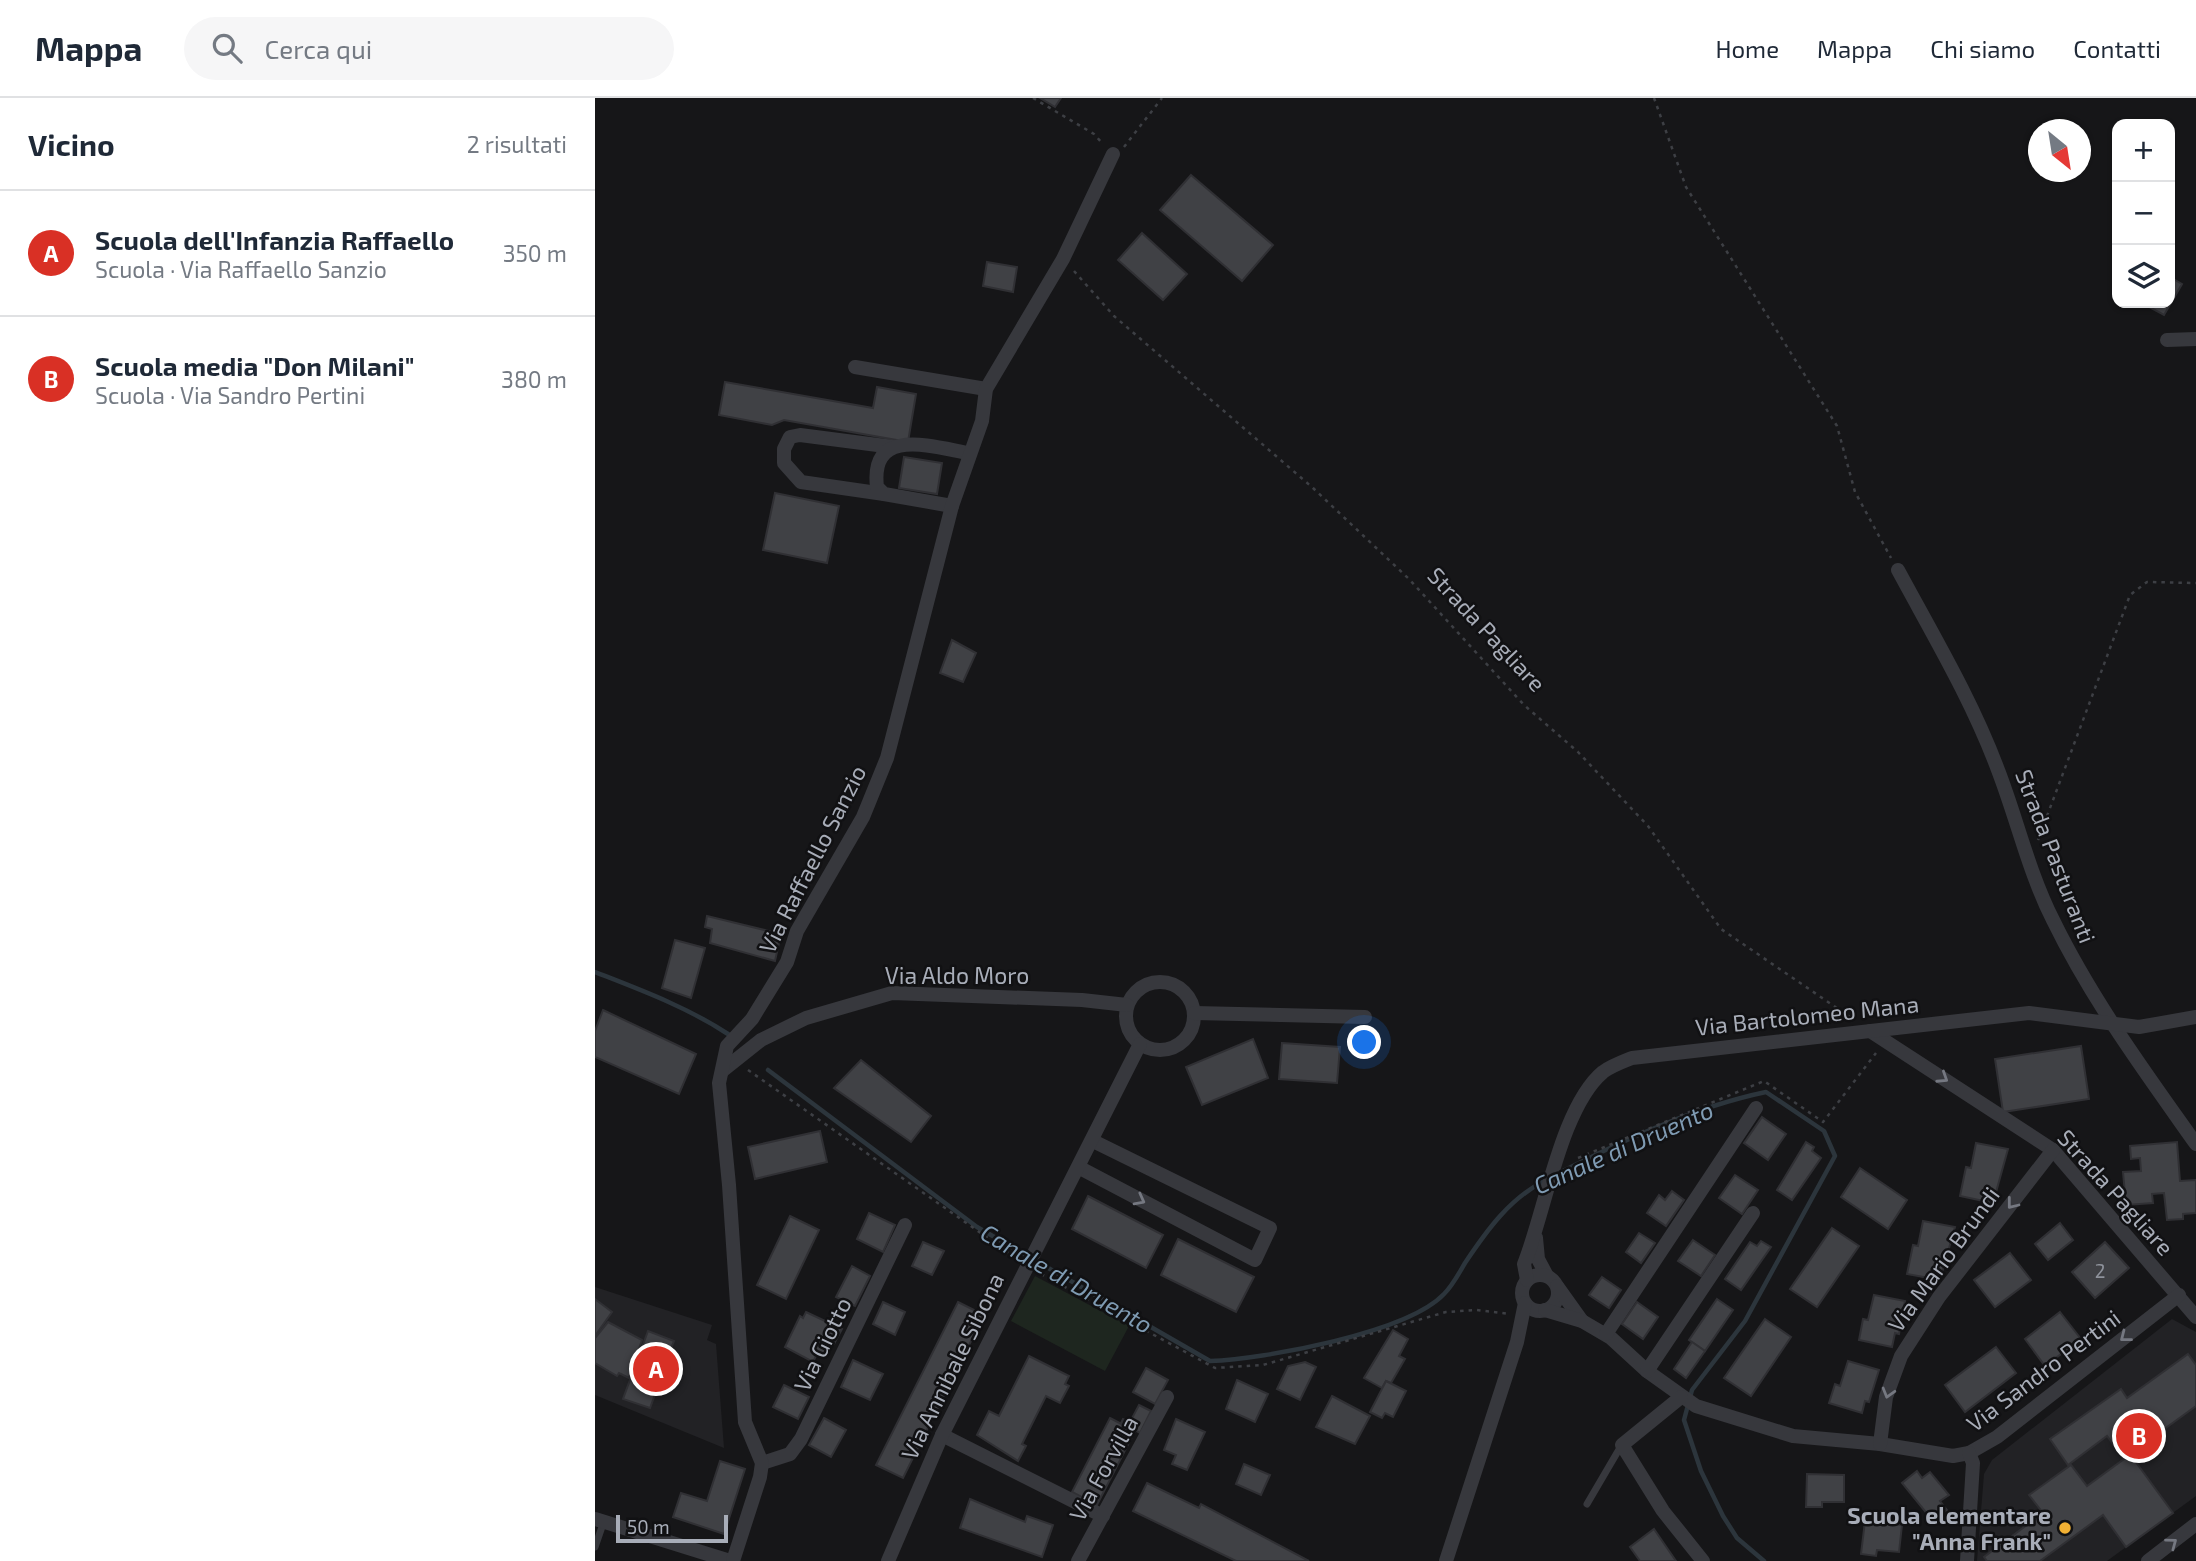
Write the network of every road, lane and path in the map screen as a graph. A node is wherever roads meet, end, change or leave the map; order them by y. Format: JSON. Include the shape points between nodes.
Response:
{"nodes":[{"id":1,"x":1033,"y":98,"type":"edge"},
{"id":2,"x":1162,"y":98,"type":"edge"},
{"id":3,"x":1654,"y":98,"type":"edge"},
{"id":4,"x":1112,"y":154,"type":"junction"},
{"id":5,"x":1063,"y":260,"type":"junction"},
{"id":6,"x":2196,"y":339,"type":"edge"},
{"id":7,"x":2167,"y":340,"type":"dead end"},
{"id":8,"x":855,"y":367,"type":"dead end"},
{"id":9,"x":986,"y":389,"type":"junction"},
{"id":10,"x":893,"y":447,"type":"junction"},
{"id":11,"x":968,"y":453,"type":"junction"},
{"id":12,"x":884,"y":494,"type":"junction"},
{"id":13,"x":953,"y":506,"type":"junction"},
{"id":14,"x":1898,"y":570,"type":"joint"},
{"id":15,"x":2196,"y":583,"type":"edge"},
{"id":16,"x":2030,"y":862,"type":"junction"},
{"id":17,"x":1128,"y":1005,"type":"junction"},
{"id":18,"x":1194,"y":1013,"type":"junction"},
{"id":19,"x":1366,"y":1017,"type":"dead end"},
{"id":20,"x":2196,"y":1017,"type":"edge"},
{"id":21,"x":2112,"y":1026,"type":"junction"},
{"id":22,"x":1870,"y":1031,"type":"junction"},
{"id":23,"x":1140,"y":1044,"type":"junction"},
{"id":24,"x":734,"y":1060,"type":"junction"},
{"id":25,"x":722,"y":1071,"type":"junction"},
{"id":26,"x":1756,"y":1108,"type":"dead end"},
{"id":27,"x":1093,"y":1141,"type":"junction"},
{"id":28,"x":2196,"y":1144,"type":"edge"},
{"id":29,"x":2053,"y":1150,"type":"junction"},
{"id":30,"x":1080,"y":1168,"type":"junction"},
{"id":31,"x":1753,"y":1213,"type":"dead end"},
{"id":32,"x":905,"y":1225,"type":"dead end"},
{"id":33,"x":1536,"y":1234,"type":"junction"},
{"id":34,"x":1030,"y":1260,"type":"junction"},
{"id":35,"x":1527,"y":1280,"type":"junction"},
{"id":36,"x":1552,"y":1281,"type":"junction"},
{"id":37,"x":2179,"y":1295,"type":"junction"},
{"id":38,"x":1523,"y":1309,"type":"junction"},
{"id":39,"x":1542,"y":1311,"type":"junction"},
{"id":40,"x":2196,"y":1317,"type":"edge"},
{"id":41,"x":1582,"y":1321,"type":"junction"},
{"id":42,"x":1606,"y":1334,"type":"junction"},
{"id":43,"x":1517,"y":1342,"type":"junction"},
{"id":44,"x":1647,"y":1371,"type":"junction"},
{"id":45,"x":1167,"y":1397,"type":"dead end"},
{"id":46,"x":1687,"y":1401,"type":"junction"},
{"id":47,"x":942,"y":1435,"type":"junction"},
{"id":48,"x":1879,"y":1444,"type":"junction"},
{"id":49,"x":1622,"y":1445,"type":"junction"},
{"id":50,"x":1969,"y":1453,"type":"junction"},
{"id":51,"x":762,"y":1463,"type":"junction"},
{"id":52,"x":1587,"y":1504,"type":"dead end"},
{"id":53,"x":1103,"y":1516,"type":"junction"},
{"id":54,"x":599,"y":1520,"type":"edge"},
{"id":55,"x":2196,"y":1524,"type":"edge"},
{"id":56,"x":595,"y":1547,"type":"edge"},
{"id":57,"x":731,"y":1561,"type":"edge"},
{"id":58,"x":888,"y":1561,"type":"edge"},
{"id":59,"x":1078,"y":1561,"type":"edge"},
{"id":60,"x":1446,"y":1561,"type":"edge"},
{"id":61,"x":1703,"y":1561,"type":"edge"},
{"id":62,"x":1967,"y":1561,"type":"edge"},
{"id":63,"x":2148,"y":1561,"type":"edge"}],
"edges":[{"from":1,"to":4,"type":"path","via":[[1094,134]]},
{"from":2,"to":4,"type":"path","via":[[1129,144]]},
{"from":3,"to":14,"type":"path","via":[[1686,187],[1837,426],[1855,492]]},
{"from":4,"to":5,"type":"street","name":"Via Raffaello Sanzio"},
{"from":5,"to":9,"type":"street","name":"Via Raffaello Sanzio"},
{"from":5,"to":22,"type":"path","name":"Strada Pagliare","via":[[1114,316],[1313,488],[1409,579],[1524,705],[1578,752],[1639,816],[1721,929]]},
{"from":6,"to":7,"type":"street"},
{"from":8,"to":9,"type":"street"},
{"from":9,"to":11,"type":"street","name":"Via Raffaello Sanzio","via":[[982,421]]},
{"from":10,"to":11,"type":"street","via":[[933,446]]},
{"from":10,"to":12,"type":"street","via":[[877,460],[877,487]]},
{"from":10,"to":12,"type":"street","via":[[800,435],[790,437],[784,449],[787,470],[801,482]]},
{"from":11,"to":13,"type":"street","name":"Via Raffaello Sanzio"},
{"from":12,"to":13,"type":"street"},
{"from":13,"to":25,"type":"street","name":"Via Raffaello Sanzio","via":[[887,758],[873,793],[797,931],[787,962],[752,1019],[727,1045]]},
{"from":14,"to":16,"type":"street","name":"Strada Pasturanti","via":[[1998,768]]},
{"from":15,"to":16,"type":"path","via":[[2147,582],[2130,595]]},
{"from":16,"to":21,"type":"street","name":"Strada Pasturanti","via":[[2051,917]]},
{"from":17,"to":18,"type":"street","via":[[1134,994],[1157,982],[1182,990]]},
{"from":17,"to":23,"type":"street","via":[[1127,1026]]},
{"from":17,"to":24,"type":"street","name":"Via Aldo Moro","via":[[892,993],[806,1018],[761,1040]]},
{"from":18,"to":19,"type":"street"},
{"from":18,"to":23,"type":"street","via":[[1190,1032],[1176,1046],[1158,1050]]},
{"from":20,"to":21,"type":"street","name":"Via Bartolomeo Mana","via":[[2139,1027]]},
{"from":21,"to":22,"type":"street","name":"Via Bartolomeo Mana","via":[[2029,1013]]},
{"from":21,"to":28,"type":"street","name":"Strada Pasturanti"},
{"from":22,"to":29,"type":"street","name":"Strada Pagliare","one_way":true},
{"from":22,"to":33,"type":"street","name":"Via Bartolomeo Mana","via":[[1632,1058],[1604,1072],[1584,1093],[1571,1119]]},
{"from":23,"to":27,"type":"street","name":"Via Annibale Sibona"},
{"from":24,"to":25,"type":"street","name":"Via Aldo Moro"},
{"from":24,"to":34,"type":"path"},
{"from":25,"to":51,"type":"street","name":"Via Raffaello Sanzio","via":[[719,1083],[745,1422]]},
{"from":26,"to":42,"type":"street"},
{"from":27,"to":30,"type":"street","name":"Via Annibale Sibona"},
{"from":30,"to":27,"type":"street","one_way":true,"via":[[1255,1259],[1270,1228]]},
{"from":29,"to":37,"type":"street","name":"Strada Pagliare"},
{"from":29,"to":48,"type":"street","name":"Via Mario Brundi","one_way":true,"via":[[1939,1297],[1901,1356],[1886,1397]]},
{"from":30,"to":34,"type":"street","name":"Via Annibale Sibona"},
{"from":31,"to":44,"type":"street"},
{"from":32,"to":51,"type":"street","name":"Via Giotto","via":[[801,1439],[790,1454]]},
{"from":33,"to":35,"type":"street","name":"Via Bartolomeo Mana","via":[[1524,1264]]},
{"from":33,"to":36,"type":"street","name":"Via Bartolomeo Mana","via":[[1538,1259]]},
{"from":34,"to":38,"type":"path","via":[[1215,1368],[1263,1365],[1446,1312]]},
{"from":34,"to":47,"type":"street","name":"Via Annibale Sibona"},
{"from":35,"to":36,"type":"street","via":[[1536,1275]]},
{"from":35,"to":38,"type":"street"},
{"from":36,"to":39,"type":"street","via":[[1555,1303]]},
{"from":36,"to":41,"type":"street","name":"Via Sandro Pertini"},
{"from":37,"to":40,"type":"street","name":"Strada Pagliare"},
{"from":37,"to":50,"type":"street","name":"Via Sandro Pertini","one_way":true,"via":[[1997,1437]]},
{"from":38,"to":39,"type":"street"},
{"from":38,"to":43,"type":"street"},
{"from":39,"to":41,"type":"street","name":"Via Sandro Pertini"},
{"from":39,"to":43,"type":"street"},
{"from":41,"to":42,"type":"street","name":"Via Sandro Pertini"},
{"from":42,"to":44,"type":"street","name":"Via Sandro Pertini"},
{"from":43,"to":60,"type":"street"},
{"from":44,"to":46,"type":"street","name":"Via Sandro Pertini"},
{"from":45,"to":53,"type":"street","name":"Via Forvilla"},
{"from":46,"to":48,"type":"street","name":"Via Sandro Pertini","via":[[1793,1436]]},
{"from":46,"to":49,"type":"street"},
{"from":47,"to":53,"type":"street"},
{"from":47,"to":58,"type":"street","name":"Via Annibale Sibona"},
{"from":48,"to":50,"type":"street","name":"Via Sandro Pertini","via":[[1953,1456]]},
{"from":49,"to":52,"type":"lane"},
{"from":49,"to":61,"type":"street","via":[[1663,1511]]},
{"from":50,"to":62,"type":"street","via":[[1973,1463]]},
{"from":51,"to":57,"type":"street"},
{"from":53,"to":59,"type":"street","name":"Via Forvilla"},
{"from":54,"to":56,"type":"lane"},
{"from":54,"to":57,"type":"street"},
{"from":63,"to":55,"type":"street","one_way":true}]}
